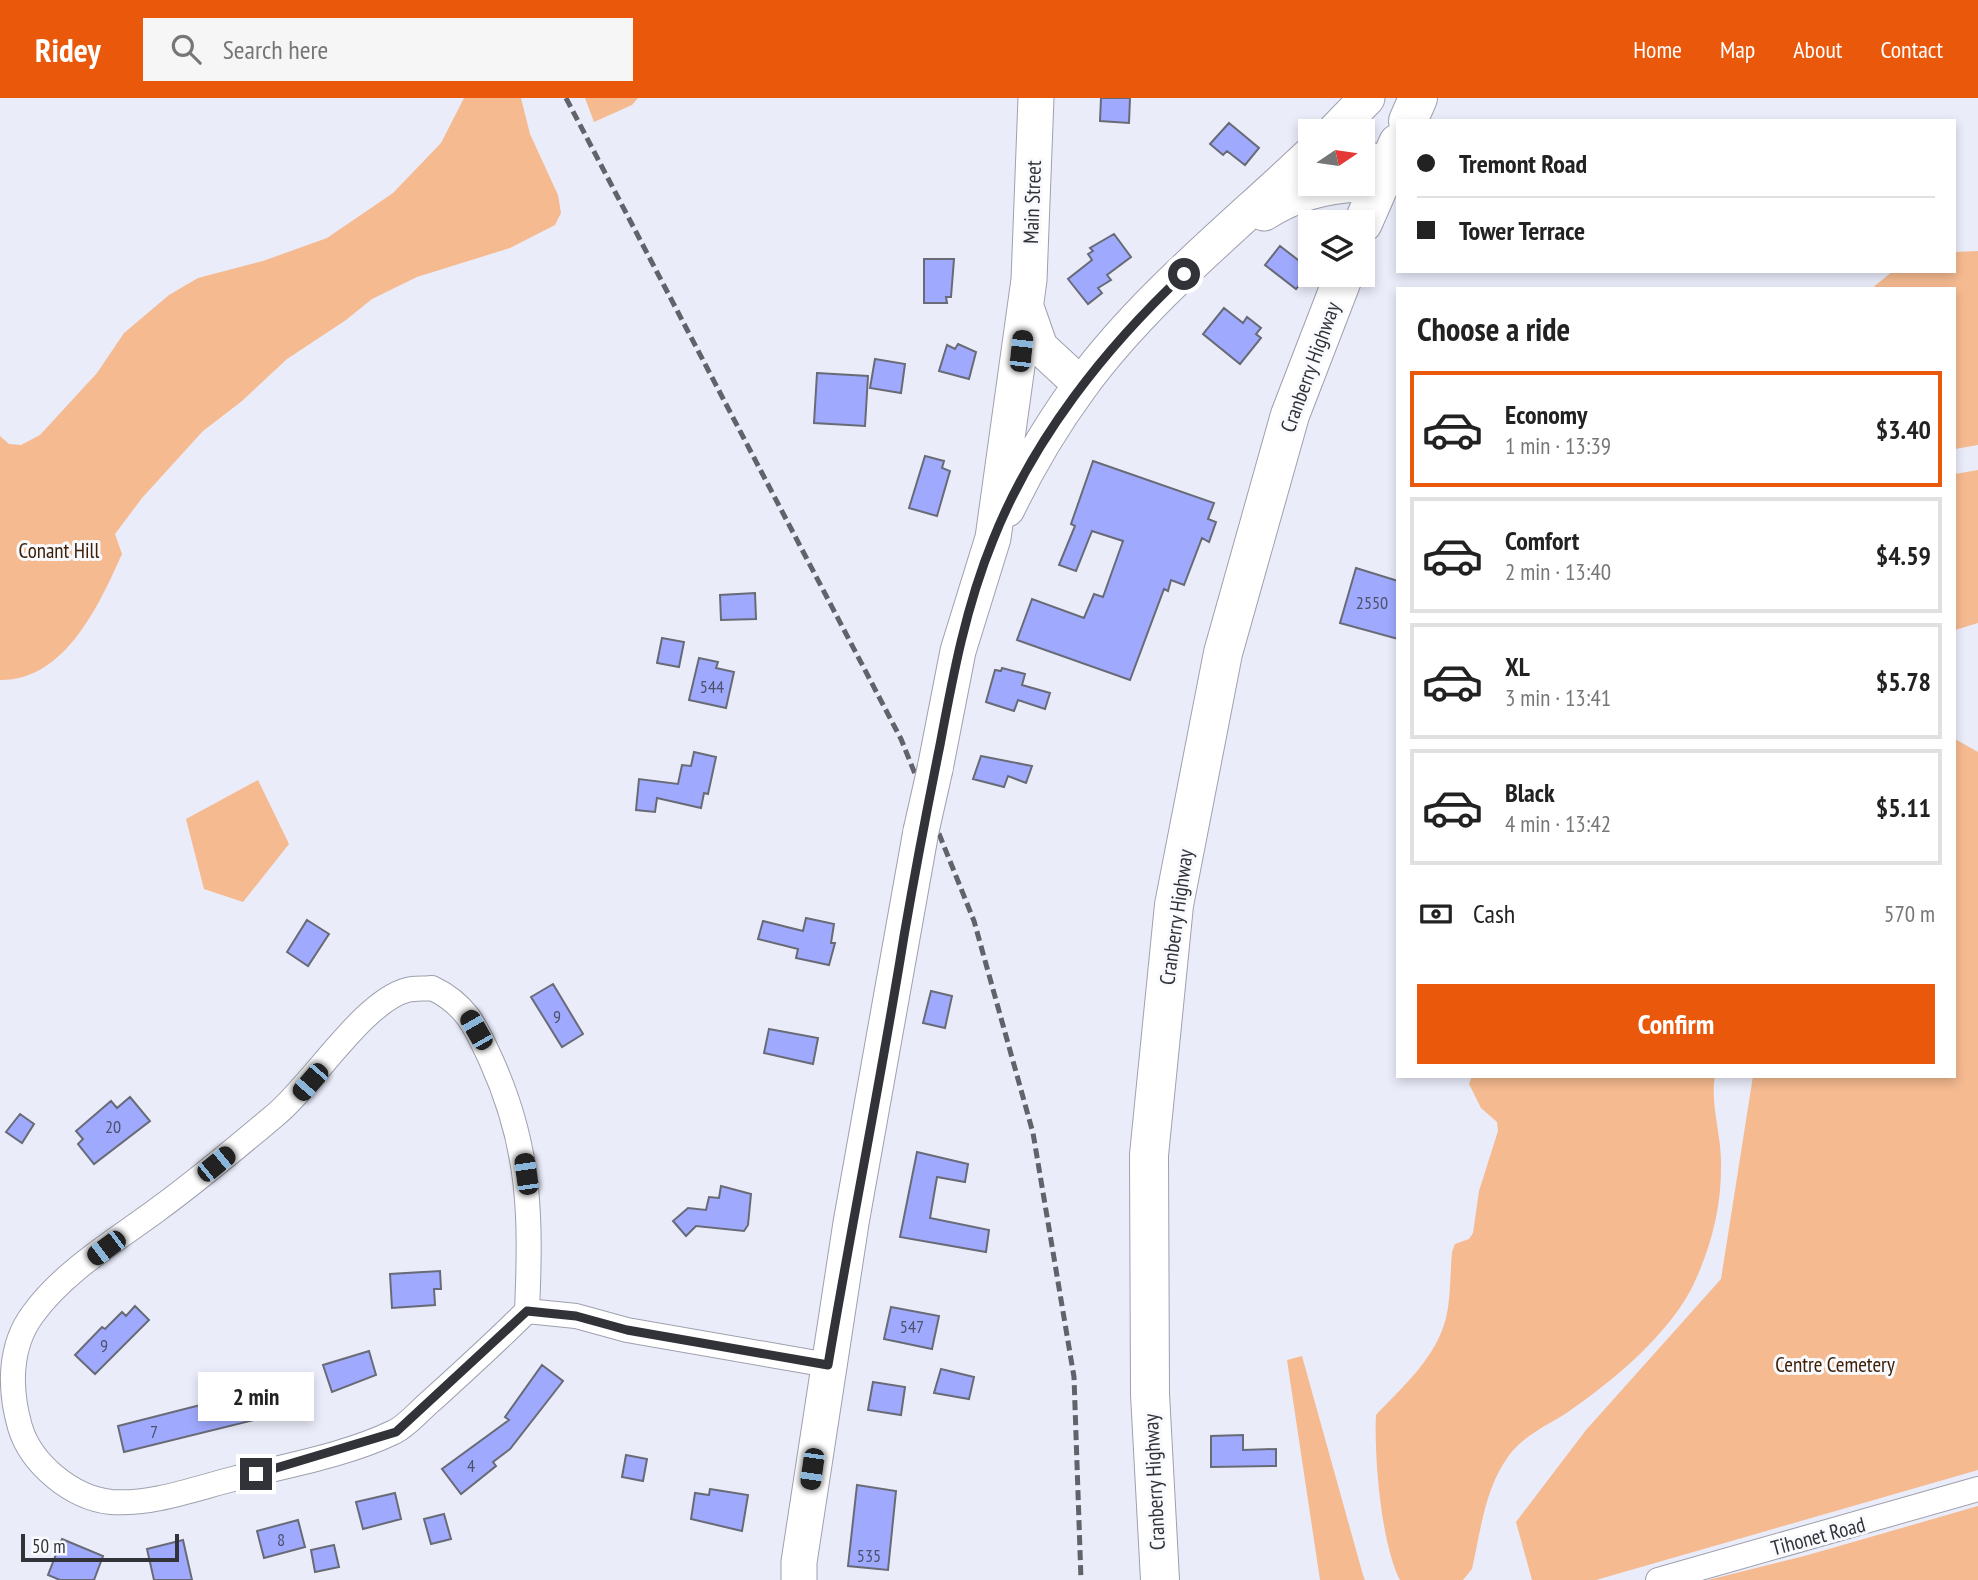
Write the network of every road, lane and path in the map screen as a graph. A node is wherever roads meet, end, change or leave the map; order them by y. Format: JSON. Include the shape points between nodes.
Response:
{"nodes":[{"id":1,"x":1036,"y":98,"type":"edge"},
{"id":2,"x":1367,"y":98,"type":"edge"},
{"id":3,"x":1418,"y":98,"type":"edge"},
{"id":4,"x":1347,"y":119,"type":"edge"},
{"id":5,"x":1409,"y":119,"type":"edge"},
{"id":6,"x":1298,"y":166,"type":"edge"},
{"id":7,"x":1298,"y":194,"type":"edge"},
{"id":8,"x":1219,"y":241,"type":"junction"},
{"id":9,"x":1338,"y":287,"type":"edge"},
{"id":10,"x":1026,"y":307,"type":"junction"},
{"id":11,"x":1021,"y":351,"type":"junction"},
{"id":12,"x":1073,"y":397,"type":"junction"},
{"id":13,"x":993,"y":538,"type":"junction"},
{"id":14,"x":527,"y":1311,"type":"junction"},
{"id":15,"x":828,"y":1365,"type":"junction"},
{"id":16,"x":1978,"y":1489,"type":"edge"},
{"id":17,"x":799,"y":1580,"type":"edge"},
{"id":18,"x":1160,"y":1580,"type":"edge"},
{"id":19,"x":1658,"y":1580,"type":"edge"}],
"edges":[{"from":1,"to":10,"type":"main road","name":"Main Street"},
{"from":2,"to":4,"type":"main road"},
{"from":3,"to":5,"type":"main road"},
{"from":6,"to":8,"type":"main road"},
{"from":7,"to":8,"type":"main road"},
{"from":8,"to":12,"type":"main road","via":[[1154,301]]},
{"from":9,"to":18,"type":"main road","name":"Cranberry Highway","via":[[1290,415],[1223,653],[1174,905],[1149,1155],[1150,1394]]},
{"from":10,"to":11,"type":"main road","name":"Main Street"},
{"from":10,"to":12,"type":"main road","name":"Main Street","via":[[1040,347]]},
{"from":11,"to":12,"type":"main road","name":"Main Street","via":[[1029,385]]},
{"from":11,"to":13,"type":"main road","name":"Main Street"},
{"from":12,"to":13,"type":"main road","via":[[1020,483]]},
{"from":13,"to":15,"type":"main road","name":"Main Street","bridge":true,"via":[[958,651],[922,831]]},
{"from":14,"to":14,"type":"street","via":[[527,1193],[522,1147],[505,1092],[483,1042],[454,998],[432,988],[407,990],[384,1001],[364,1019],[291,1103],[51,1293],[20,1334],[13,1364],[13,1396],[20,1430],[53,1476],[76,1491],[108,1502],[130,1502],[279,1468],[396,1432]]},
{"from":14,"to":15,"type":"street","via":[[576,1316],[627,1330]]},
{"from":15,"to":17,"type":"main road","name":"Main Street"},
{"from":16,"to":19,"type":"street","name":"Tihonet Road"}]}
